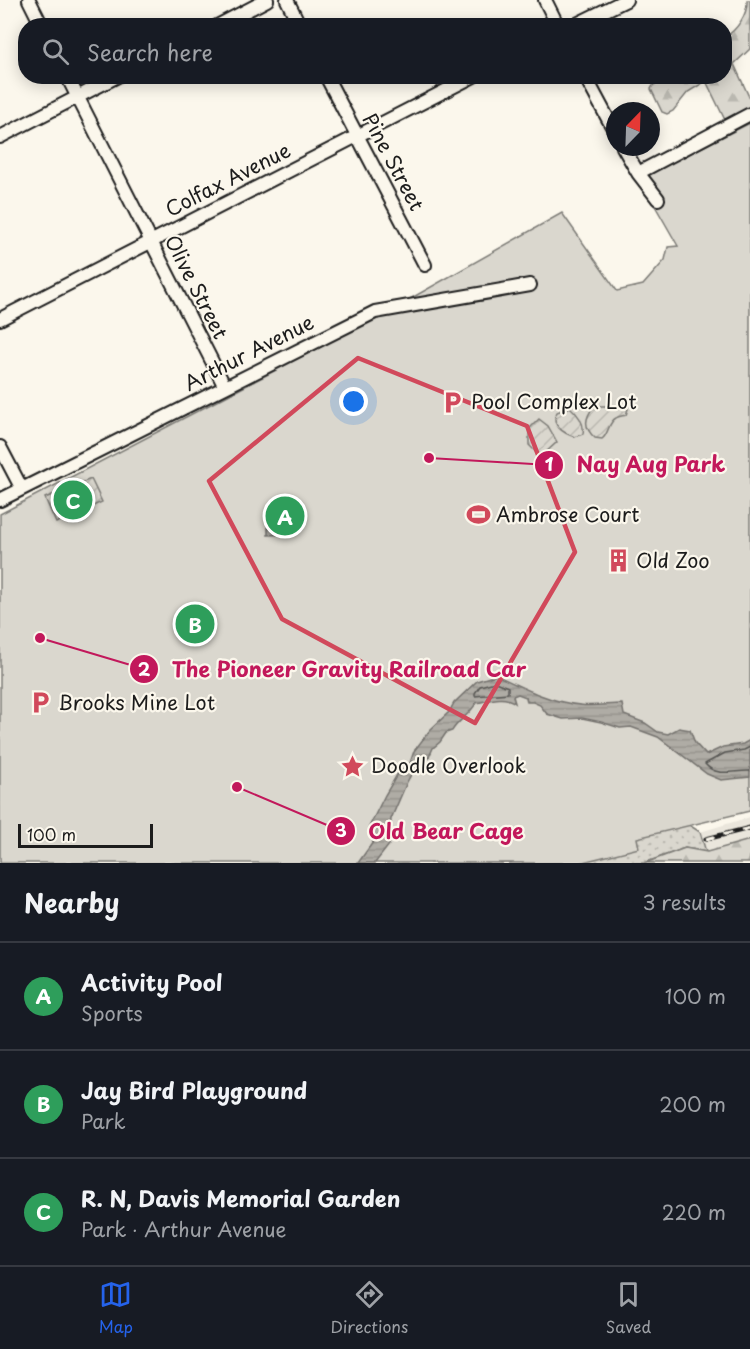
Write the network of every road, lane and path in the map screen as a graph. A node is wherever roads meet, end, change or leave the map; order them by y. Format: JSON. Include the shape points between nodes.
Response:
{"nodes":[{"id":1,"x":29,"y":0,"type":"edge"},
{"id":2,"x":267,"y":0,"type":"edge"},
{"id":3,"x":288,"y":0,"type":"edge"},
{"id":4,"x":545,"y":0,"type":"edge"},
{"id":5,"x":626,"y":0,"type":"edge"},
{"id":6,"x":38,"y":18,"type":"edge"},
{"id":7,"x":232,"y":18,"type":"edge"},
{"id":8,"x":296,"y":18,"type":"edge"},
{"id":9,"x":554,"y":18,"type":"edge"},
{"id":10,"x":589,"y":18,"type":"edge"},
{"id":11,"x":71,"y":84,"type":"edge"},
{"id":12,"x":102,"y":84,"type":"edge"},
{"id":13,"x":330,"y":84,"type":"edge"},
{"id":14,"x":459,"y":84,"type":"edge"},
{"id":15,"x":589,"y":84,"type":"edge"},
{"id":16,"x":77,"y":97,"type":"junction"},
{"id":17,"x":750,"y":114,"type":"edge"},
{"id":18,"x":606,"y":115,"type":"edge"},
{"id":19,"x":358,"y":136,"type":"junction"},
{"id":20,"x":0,"y":137,"type":"edge"},
{"id":21,"x":628,"y":156,"type":"edge"},
{"id":22,"x":638,"y":173,"type":"junction"},
{"id":23,"x":658,"y":200,"type":"dead end"},
{"id":24,"x":151,"y":240,"type":"junction"},
{"id":25,"x":425,"y":265,"type":"dead end"},
{"id":26,"x":530,"y":285,"type":"dead end"},
{"id":27,"x":0,"y":319,"type":"edge"},
{"id":28,"x":225,"y":387,"type":"junction"},
{"id":29,"x":0,"y":447,"type":"edge"},
{"id":30,"x":22,"y":489,"type":"junction"},
{"id":31,"x":0,"y":500,"type":"edge"}],
"edges":[{"from":1,"to":6,"type":"street"},
{"from":2,"to":7,"type":"street"},
{"from":3,"to":8,"type":"street"},
{"from":4,"to":9,"type":"street"},
{"from":5,"to":10,"type":"street"},
{"from":11,"to":16,"type":"street","name":"Olive Street"},
{"from":12,"to":16,"type":"street"},
{"from":13,"to":19,"type":"street","name":"Pine Street"},
{"from":14,"to":19,"type":"street","name":"Colfax Avenue"},
{"from":15,"to":18,"type":"street"},
{"from":16,"to":20,"type":"street"},
{"from":16,"to":24,"type":"street","name":"Olive Street"},
{"from":17,"to":22,"type":"street"},
{"from":19,"to":24,"type":"street","name":"Colfax Avenue"},
{"from":19,"to":25,"type":"street","name":"Pine Street"},
{"from":21,"to":22,"type":"street"},
{"from":22,"to":23,"type":"street"},
{"from":24,"to":27,"type":"street","name":"Colfax Avenue"},
{"from":24,"to":28,"type":"street","name":"Olive Street"},
{"from":26,"to":28,"type":"street","name":"Arthur Avenue","via":[[375,312]]},
{"from":28,"to":30,"type":"street","name":"Arthur Avenue"},
{"from":29,"to":30,"type":"street"},
{"from":30,"to":31,"type":"street","name":"Arthur Avenue"}]}
